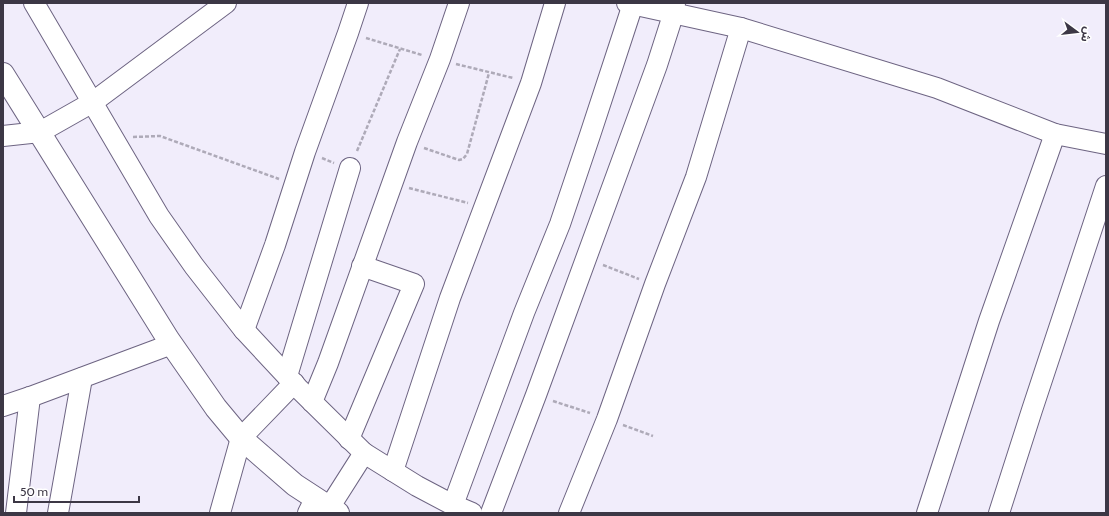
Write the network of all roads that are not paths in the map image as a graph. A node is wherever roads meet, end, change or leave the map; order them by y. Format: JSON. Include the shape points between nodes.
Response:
{"nodes":[{"id":1,"x":34,"y":3,"type":"edge"},
{"id":2,"x":226,"y":3,"type":"edge"},
{"id":3,"x":358,"y":3,"type":"edge"},
{"id":4,"x":459,"y":3,"type":"edge"},
{"id":5,"x":555,"y":3,"type":"edge"},
{"id":6,"x":630,"y":4,"type":"edge"},
{"id":7,"x":675,"y":8,"type":"edge"},
{"id":8,"x":741,"y":28,"type":"junction"},
{"id":9,"x":3,"y":74,"type":"edge"},
{"id":10,"x":93,"y":102,"type":"junction"},
{"id":11,"x":40,"y":132,"type":"junction"},
{"id":12,"x":1054,"y":134,"type":"junction"},
{"id":13,"x":3,"y":136,"type":"edge"},
{"id":14,"x":1106,"y":144,"type":"edge"},
{"id":15,"x":350,"y":168,"type":"road end"},
{"id":16,"x":1106,"y":186,"type":"edge"},
{"id":17,"x":362,"y":266,"type":"junction"},
{"id":18,"x":244,"y":330,"type":"junction"},
{"id":19,"x":172,"y":344,"type":"junction"},
{"id":20,"x":82,"y":378,"type":"junction"},
{"id":21,"x":290,"y":380,"type":"junction"},
{"id":22,"x":30,"y":398,"type":"junction"},
{"id":23,"x":312,"y":402,"type":"junction"},
{"id":24,"x":3,"y":406,"type":"edge"},
{"id":25,"x":241,"y":438,"type":"junction"},
{"id":26,"x":349,"y":439,"type":"junction"},
{"id":27,"x":364,"y":453,"type":"junction"},
{"id":28,"x":392,"y":471,"type":"junction"},
{"id":29,"x":453,"y":505,"type":"junction"},
{"id":30,"x":322,"y":508,"type":"edge"},
{"id":31,"x":16,"y":513,"type":"edge"},
{"id":32,"x":58,"y":513,"type":"edge"},
{"id":33,"x":220,"y":513,"type":"edge"},
{"id":34,"x":472,"y":513,"type":"edge"},
{"id":35,"x":491,"y":513,"type":"edge"},
{"id":36,"x":569,"y":513,"type":"edge"},
{"id":37,"x":927,"y":513,"type":"edge"},
{"id":38,"x":999,"y":513,"type":"edge"}],
"edges":[{"from":1,"to":10,"type":"street"},
{"from":2,"to":10,"type":"street"},
{"from":3,"to":18,"type":"street"},
{"from":4,"to":17,"type":"street"},
{"from":5,"to":28,"type":"street","via":[[531,82],[450,298]]},
{"from":6,"to":7,"type":"street"},
{"from":6,"to":29,"type":"street","via":[[560,224]]},
{"from":7,"to":8,"type":"street"},
{"from":7,"to":35,"type":"street","via":[[657,65]]},
{"from":8,"to":12,"type":"street","via":[[937,88]]},
{"from":8,"to":36,"type":"street","via":[[696,177],[607,419]]},
{"from":9,"to":11,"type":"main road"},
{"from":10,"to":11,"type":"street"},
{"from":10,"to":18,"type":"street","via":[[159,216],[198,272]]},
{"from":11,"to":13,"type":"street"},
{"from":11,"to":19,"type":"main road"},
{"from":12,"to":14,"type":"street"},
{"from":12,"to":37,"type":"street","via":[[989,321]]},
{"from":15,"to":21,"type":"street"},
{"from":16,"to":38,"type":"street"},
{"from":17,"to":23,"type":"street"},
{"from":17,"to":26,"type":"street","via":[[414,284]]},
{"from":18,"to":21,"type":"street"},
{"from":19,"to":20,"type":"street"},
{"from":19,"to":25,"type":"main road","via":[[216,408]]},
{"from":20,"to":22,"type":"street"},
{"from":20,"to":32,"type":"street"},
{"from":21,"to":23,"type":"street"},
{"from":21,"to":25,"type":"street"},
{"from":22,"to":24,"type":"street"},
{"from":22,"to":31,"type":"street"},
{"from":23,"to":26,"type":"street"},
{"from":25,"to":30,"type":"main road"},
{"from":25,"to":33,"type":"street"},
{"from":26,"to":27,"type":"street"},
{"from":27,"to":28,"type":"street"},
{"from":27,"to":30,"type":"street"},
{"from":28,"to":29,"type":"street"},
{"from":29,"to":34,"type":"street"}]}
